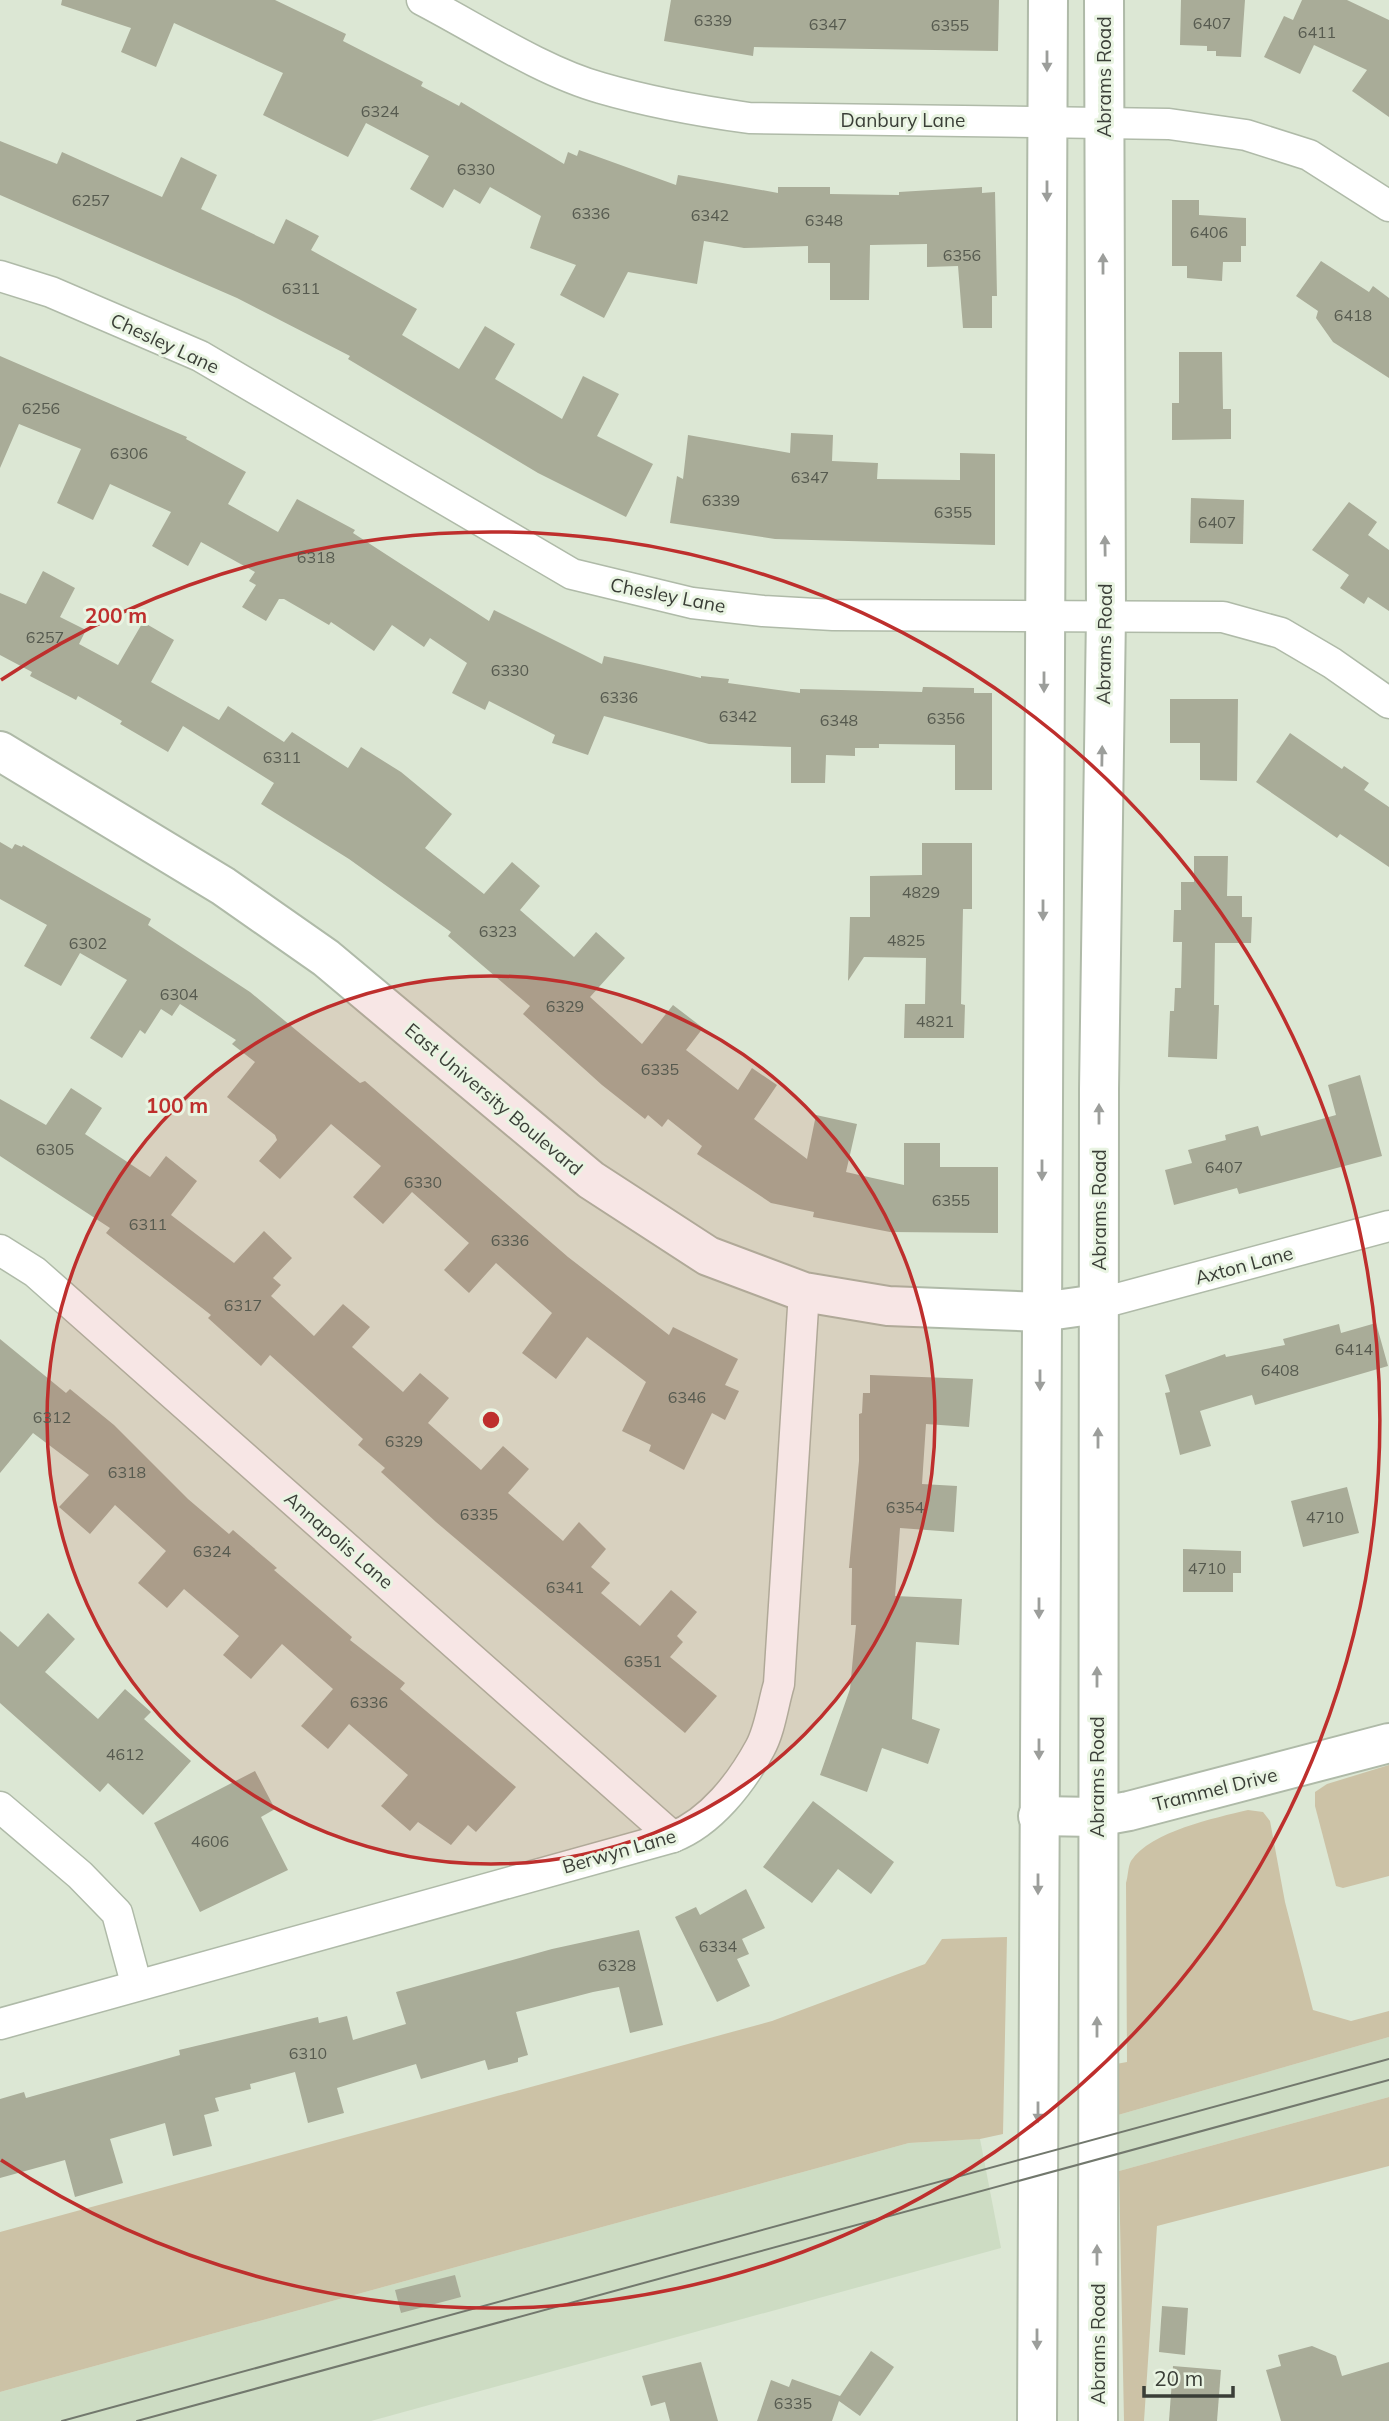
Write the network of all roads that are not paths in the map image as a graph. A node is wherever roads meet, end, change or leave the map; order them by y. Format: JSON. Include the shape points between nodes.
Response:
{"nodes":[{"id":1,"x":422,"y":0,"type":"edge"},
{"id":2,"x":1048,"y":0,"type":"edge"},
{"id":3,"x":1104,"y":0,"type":"edge"},
{"id":4,"x":1104,"y":121,"type":"junction"},
{"id":5,"x":1047,"y":122,"type":"junction"},
{"id":6,"x":1389,"y":206,"type":"edge"},
{"id":7,"x":0,"y":276,"type":"edge"},
{"id":8,"x":1044,"y":614,"type":"junction"},
{"id":9,"x":1105,"y":615,"type":"junction"},
{"id":10,"x":1389,"y":703,"type":"edge"},
{"id":11,"x":0,"y":751,"type":"edge"},
{"id":12,"x":1389,"y":1226,"type":"edge"},
{"id":13,"x":0,"y":1250,"type":"edge"},
{"id":14,"x":804,"y":1292,"type":"junction"},
{"id":15,"x":1098,"y":1304,"type":"junction"},
{"id":16,"x":1041,"y":1312,"type":"junction"},
{"id":17,"x":1389,"y":1743,"type":"edge"},
{"id":18,"x":0,"y":1807,"type":"edge"},
{"id":19,"x":1038,"y":1816,"type":"junction"},
{"id":20,"x":1096,"y":1817,"type":"junction"},
{"id":21,"x":673,"y":1836,"type":"junction"},
{"id":22,"x":136,"y":1983,"type":"junction"},
{"id":23,"x":0,"y":2024,"type":"edge"},
{"id":24,"x":1037,"y":2421,"type":"edge"},
{"id":25,"x":1098,"y":2421,"type":"edge"}],
"edges":[{"from":1,"to":5,"type":"street","name":"Danbury Lane","via":[[598,88],[686,108],[749,118]]},
{"from":2,"to":5,"type":"main road","one_way":true},
{"from":3,"to":4,"type":"main road","name":"Abrams Road"},
{"from":4,"to":5,"type":"street","name":"Danbury Lane"},
{"from":4,"to":6,"type":"street","name":"Danbury Lane","via":[[1246,135],[1309,155]]},
{"from":9,"to":4,"type":"main road","name":"Abrams Road","one_way":true},
{"from":5,"to":8,"type":"main road","one_way":true},
{"from":7,"to":8,"type":"street","name":"Chesley Lane","via":[[51,292],[200,356],[572,574],[692,603],[763,611]]},
{"from":8,"to":9,"type":"street","name":"Chesley Lane"},
{"from":8,"to":16,"type":"main road","one_way":true},
{"from":9,"to":10,"type":"street","name":"Chesley Lane","via":[[1223,617],[1281,633]]},
{"from":15,"to":9,"type":"main road","name":"Abrams Road","one_way":true},
{"from":11,"to":14,"type":"main road","name":"East University Boulevard","via":[[223,886],[326,958],[591,1180],[708,1256]]},
{"from":12,"to":15,"type":"street","name":"Axton Lane"},
{"from":13,"to":21,"type":"street","name":"Annapolis Lane","via":[[46,1281]]},
{"from":14,"to":16,"type":"main road","name":"East University Boulevard","via":[[888,1306]]},
{"from":14,"to":21,"type":"street","name":"Berwyn Lane","via":[[779,1684],[761,1746],[718,1807],[691,1830]]},
{"from":15,"to":16,"type":"main road","name":"East University Boulevard"},
{"from":20,"to":15,"type":"main road","name":"Abrams Road","one_way":true},
{"from":16,"to":19,"type":"main road","one_way":true},
{"from":17,"to":20,"type":"main road","name":"Trammel Drive"},
{"from":18,"to":22,"type":"street","via":[[117,1913]]},
{"from":19,"to":20,"type":"main road","name":"Trammel Drive"},
{"from":19,"to":24,"type":"main road","one_way":true},
{"from":25,"to":20,"type":"main road","name":"Abrams Road","one_way":true},
{"from":21,"to":22,"type":"street","name":"Berwyn Lane"},
{"from":22,"to":23,"type":"street","name":"Berwyn Lane"}]}
